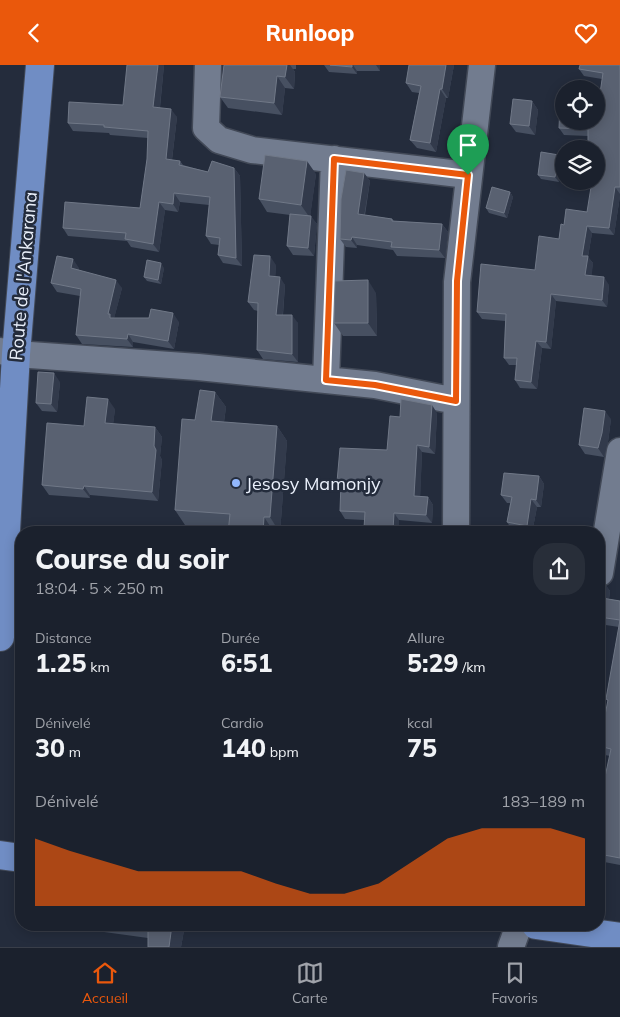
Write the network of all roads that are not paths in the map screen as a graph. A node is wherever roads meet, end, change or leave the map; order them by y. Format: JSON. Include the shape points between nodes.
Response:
{"nodes":[{"id":1,"x":40,"y":65,"type":"edge"},
{"id":2,"x":208,"y":65,"type":"edge"},
{"id":3,"x":482,"y":65,"type":"edge"},
{"id":4,"x":334,"y":159,"type":"junction"},
{"id":5,"x":468,"y":175,"type":"junction"},
{"id":6,"x":8,"y":353,"type":"edge"},
{"id":7,"x":326,"y":380,"type":"junction"},
{"id":8,"x":456,"y":401,"type":"junction"},
{"id":9,"x":620,"y":451,"type":"edge"},
{"id":10,"x":3,"y":519,"type":"edge"},
{"id":11,"x":456,"y":526,"type":"edge"},
{"id":12,"x":606,"y":574,"type":"edge"},
{"id":13,"x":0,"y":637,"type":"edge"},
{"id":14,"x":0,"y":855,"type":"edge"},
{"id":15,"x":15,"y":857,"type":"edge"},
{"id":16,"x":517,"y":931,"type":"edge"},
{"id":17,"x":578,"y":931,"type":"edge"},
{"id":18,"x":620,"y":937,"type":"edge"},
{"id":19,"x":511,"y":947,"type":"edge"}],
"edges":[{"from":1,"to":6,"type":"main road","name":"Route de l'Ankarana"},
{"from":2,"to":4,"type":"street","via":[[206,128],[219,141],[252,150]]},
{"from":3,"to":5,"type":"street"},
{"from":4,"to":5,"type":"street"},
{"from":4,"to":7,"type":"street"},
{"from":5,"to":8,"type":"street","via":[[457,281]]},
{"from":6,"to":7,"type":"street"},
{"from":6,"to":10,"type":"main road","name":"Route de l'Ankarana"},
{"from":7,"to":8,"type":"street","via":[[375,385]]},
{"from":8,"to":11,"type":"street"},
{"from":9,"to":12,"type":"street"},
{"from":10,"to":13,"type":"main road","name":"Route de l'Ankarana"},
{"from":14,"to":15,"type":"main road"},
{"from":16,"to":19,"type":"street"},
{"from":17,"to":18,"type":"main road"}]}
